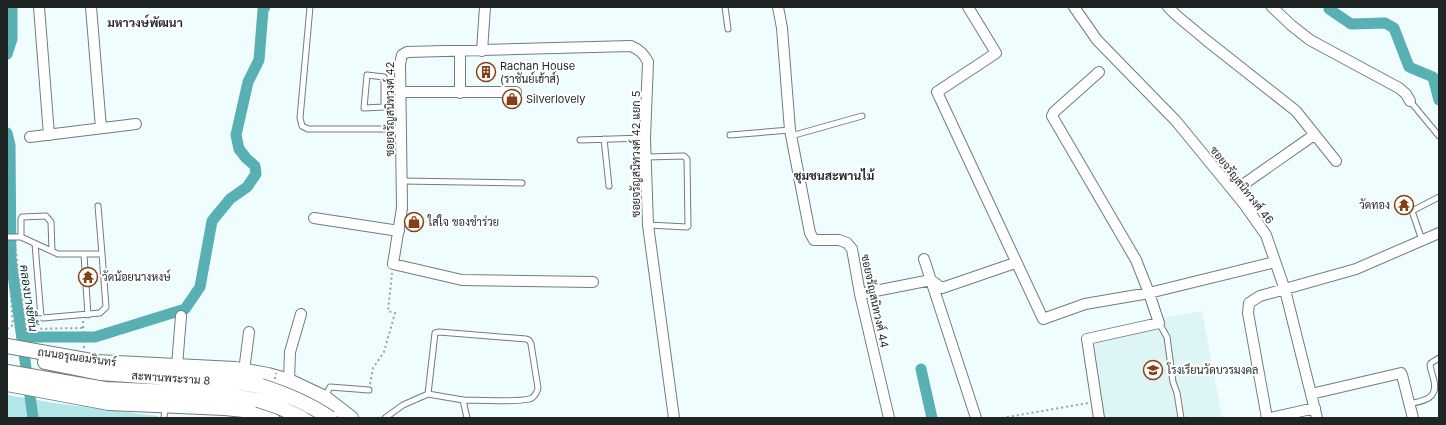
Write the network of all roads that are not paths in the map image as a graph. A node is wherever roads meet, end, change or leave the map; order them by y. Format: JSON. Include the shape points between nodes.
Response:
{"nodes":[{"id":1,"x":39,"y":7,"type":"edge"},
{"id":2,"x":91,"y":7,"type":"edge"},
{"id":3,"x":310,"y":7,"type":"edge"},
{"id":4,"x":485,"y":7,"type":"edge"},
{"id":5,"x":725,"y":7,"type":"edge"},
{"id":6,"x":778,"y":7,"type":"edge"},
{"id":7,"x":968,"y":7,"type":"edge"},
{"id":8,"x":1074,"y":7,"type":"edge"},
{"id":9,"x":1168,"y":7,"type":"edge"},
{"id":10,"x":1272,"y":7,"type":"edge"},
{"id":11,"x":728,"y":29,"type":"dead end"},
{"id":12,"x":460,"y":51,"type":"junction"},
{"id":13,"x":482,"y":51,"type":"junction"},
{"id":14,"x":1099,"y":72,"type":"dead end"},
{"id":15,"x":384,"y":91,"type":"junction"},
{"id":16,"x":404,"y":92,"type":"junction"},
{"id":17,"x":516,"y":92,"type":"dead end"},
{"id":18,"x":460,"y":93,"type":"junction"},
{"id":19,"x":1410,"y":101,"type":"joint"},
{"id":20,"x":862,"y":116,"type":"dead end"},
{"id":21,"x":136,"y":124,"type":"dead end"},
{"id":22,"x":101,"y":128,"type":"junction"},
{"id":23,"x":401,"y":128,"type":"junction"},
{"id":24,"x":791,"y":133,"type":"junction"},
{"id":25,"x":49,"y":135,"type":"junction"},
{"id":26,"x":730,"y":135,"type":"dead end"},
{"id":27,"x":1314,"y":135,"type":"junction"},
{"id":28,"x":1439,"y":136,"type":"edge"},
{"id":29,"x":30,"y":137,"type":"dead end"},
{"id":30,"x":646,"y":138,"type":"junction"},
{"id":31,"x":604,"y":139,"type":"junction"},
{"id":32,"x":580,"y":140,"type":"dead end"},
{"id":33,"x":646,"y":157,"type":"junction"},
{"id":34,"x":1336,"y":161,"type":"dead end"},
{"id":35,"x":402,"y":181,"type":"junction"},
{"id":36,"x":522,"y":183,"type":"dead end"},
{"id":37,"x":609,"y":186,"type":"dead end"},
{"id":38,"x":1234,"y":191,"type":"junction"},
{"id":39,"x":1439,"y":197,"type":"edge"},
{"id":40,"x":98,"y":206,"type":"dead end"},
{"id":41,"x":314,"y":218,"type":"dead end"},
{"id":42,"x":648,"y":225,"type":"junction"},
{"id":43,"x":399,"y":231,"type":"junction"},
{"id":44,"x":1439,"y":233,"type":"edge"},
{"id":45,"x":7,"y":236,"type":"edge"},
{"id":46,"x":21,"y":237,"type":"junction"},
{"id":47,"x":1422,"y":240,"type":"junction"},
{"id":48,"x":35,"y":244,"type":"junction"},
{"id":49,"x":52,"y":252,"type":"junction"},
{"id":50,"x":102,"y":254,"type":"junction"},
{"id":51,"x":84,"y":255,"type":"junction"},
{"id":52,"x":924,"y":259,"type":"dead end"},
{"id":53,"x":1275,"y":262,"type":"junction"},
{"id":54,"x":1016,"y":263,"type":"junction"},
{"id":55,"x":931,"y":280,"type":"junction"},
{"id":56,"x":593,"y":282,"type":"dead end"},
{"id":57,"x":1285,"y":290,"type":"junction"},
{"id":58,"x":1149,"y":293,"type":"junction"},
{"id":59,"x":860,"y":294,"type":"junction"},
{"id":60,"x":88,"y":314,"type":"junction"},
{"id":61,"x":301,"y":314,"type":"dead end"},
{"id":62,"x":181,"y":316,"type":"dead end"},
{"id":63,"x":1159,"y":323,"type":"junction"},
{"id":64,"x":249,"y":332,"type":"dead end"},
{"id":65,"x":7,"y":346,"type":"edge"},
{"id":66,"x":7,"y":354,"type":"edge"},
{"id":67,"x":1439,"y":358,"type":"edge"},
{"id":68,"x":177,"y":366,"type":"junction"},
{"id":69,"x":244,"y":371,"type":"junction"},
{"id":70,"x":7,"y":372,"type":"edge"},
{"id":71,"x":289,"y":381,"type":"junction"},
{"id":72,"x":7,"y":384,"type":"edge"},
{"id":73,"x":370,"y":390,"type":"road end"},
{"id":74,"x":428,"y":394,"type":"junction"},
{"id":75,"x":1311,"y":394,"type":"junction"},
{"id":76,"x":325,"y":398,"type":"junction"},
{"id":77,"x":463,"y":400,"type":"junction"},
{"id":78,"x":1409,"y":404,"type":"junction"},
{"id":79,"x":1315,"y":408,"type":"junction"},
{"id":80,"x":165,"y":412,"type":"edge"},
{"id":81,"x":226,"y":413,"type":"edge"},
{"id":82,"x":272,"y":418,"type":"edge"},
{"id":83,"x":302,"y":418,"type":"edge"},
{"id":84,"x":330,"y":418,"type":"edge"},
{"id":85,"x":351,"y":418,"type":"edge"},
{"id":86,"x":385,"y":418,"type":"edge"},
{"id":87,"x":467,"y":418,"type":"edge"},
{"id":88,"x":674,"y":418,"type":"edge"},
{"id":89,"x":889,"y":418,"type":"edge"},
{"id":90,"x":976,"y":418,"type":"edge"},
{"id":91,"x":1099,"y":418,"type":"edge"},
{"id":92,"x":1182,"y":418,"type":"edge"},
{"id":93,"x":1267,"y":418,"type":"edge"},
{"id":94,"x":1271,"y":418,"type":"edge"},
{"id":95,"x":1317,"y":418,"type":"edge"},
{"id":96,"x":1412,"y":418,"type":"edge"}],
"edges":[{"from":1,"to":25,"type":"street"},
{"from":2,"to":22,"type":"street"},
{"from":3,"to":23,"type":"lane","via":[[300,118],[302,126],[308,129]]},
{"from":4,"to":13,"type":"street"},
{"from":5,"to":11,"type":"lane"},
{"from":6,"to":24,"type":"street","name":"ซอยจรัญสนิทวงศ์ 44"},
{"from":7,"to":54,"type":"street","via":[[996,53],[937,92]]},
{"from":8,"to":38,"type":"street","name":"ซอยจรัญสนิทวงศ์ 46","via":[[1097,40],[1176,121]]},
{"from":9,"to":27,"type":"street","via":[[1296,111]]},
{"from":10,"to":19,"type":"street","via":[[1310,40],[1399,88]]},
{"from":12,"to":13,"type":"street","name":"ซอยจรัญสนิทวงศ์ 42"},
{"from":12,"to":16,"type":"street","name":"ซอยจรัญสนิทวงศ์ 42","via":[[408,52],[402,55],[400,64]]},
{"from":12,"to":18,"type":"street"},
{"from":13,"to":30,"type":"street","name":"ซอยจรัญสนิทวงศ์ 42 แยก 5","via":[[631,46],[639,50],[648,62]]},
{"from":14,"to":58,"type":"street","via":[[1052,116],[1136,260]]},
{"from":15,"to":15,"type":"lane","via":[[384,77],[367,76],[364,108],[384,107]]},
{"from":15,"to":16,"type":"lane"},
{"from":16,"to":18,"type":"street"},
{"from":16,"to":23,"type":"street","name":"ซอยจรัญสนิทวงศ์ 42"},
{"from":17,"to":18,"type":"street"},
{"from":19,"to":28,"type":"lane"},
{"from":20,"to":24,"type":"lane"},
{"from":21,"to":22,"type":"street"},
{"from":22,"to":25,"type":"street"},
{"from":23,"to":35,"type":"street","name":"ซอยจรัญสนิทวงศ์ 42"},
{"from":24,"to":26,"type":"lane"},
{"from":24,"to":59,"type":"street","name":"ซอยจรัญสนิทวงศ์ 44","via":[[810,233],[814,240],[839,240],[847,243],[852,249]]},
{"from":25,"to":29,"type":"street"},
{"from":27,"to":34,"type":"street"},
{"from":27,"to":38,"type":"street"},
{"from":30,"to":31,"type":"lane"},
{"from":30,"to":33,"type":"street","name":"ซอยจรัญสนิทวงศ์ 42 แยก 5"},
{"from":31,"to":32,"type":"lane"},
{"from":31,"to":37,"type":"lane"},
{"from":33,"to":42,"type":"street","name":"ซอยจรัญสนิทวงศ์ 42 แยก 5"},
{"from":33,"to":42,"type":"lane","via":[[684,156],[687,159],[688,226]]},
{"from":35,"to":36,"type":"lane"},
{"from":35,"to":43,"type":"street","name":"ซอยจรัญสนิทวงศ์ 42"},
{"from":38,"to":53,"type":"street","name":"ซอยจรัญสนิทวงศ์ 46","via":[[1266,235]]},
{"from":39,"to":47,"type":"lane","via":[[1412,212]]},
{"from":40,"to":50,"type":"lane"},
{"from":41,"to":43,"type":"street"},
{"from":42,"to":88,"type":"street","name":"ซอยจรัญสนิทวงศ์ 42 แยก 5"},
{"from":43,"to":56,"type":"street","name":"ซอยจรัญสนิทวงศ์ 42","via":[[393,264],[462,280]]},
{"from":44,"to":47,"type":"street"},
{"from":45,"to":46,"type":"lane"},
{"from":46,"to":48,"type":"lane"},
{"from":46,"to":49,"type":"lane","via":[[22,217],[46,216],[51,222]]},
{"from":47,"to":57,"type":"street","via":[[1356,269]]},
{"from":48,"to":49,"type":"lane"},
{"from":48,"to":60,"type":"lane","via":[[41,317]]},
{"from":49,"to":51,"type":"lane"},
{"from":50,"to":51,"type":"lane"},
{"from":50,"to":60,"type":"lane","via":[[106,307],[100,314]]},
{"from":51,"to":60,"type":"lane"},
{"from":52,"to":55,"type":"street"},
{"from":53,"to":57,"type":"street","name":"ซอยจรัญสนิทวงศ์ 46"},
{"from":53,"to":58,"type":"street"},
{"from":54,"to":55,"type":"street","via":[[942,288]]},
{"from":54,"to":58,"type":"street","via":[[1043,319],[1085,304]]},
{"from":55,"to":59,"type":"street"},
{"from":55,"to":90,"type":"street"},
{"from":57,"to":75,"type":"street","name":"ซอยจรัญสนิทวงศ์ 46"},
{"from":57,"to":93,"type":"street","via":[[1260,296],[1249,303],[1248,313]]},
{"from":58,"to":63,"type":"street"},
{"from":59,"to":89,"type":"street","name":"ซอยจรัญสนิทวงศ์ 44"},
{"from":61,"to":71,"type":"street","via":[[290,352]]},
{"from":62,"to":68,"type":"street"},
{"from":63,"to":91,"type":"street","via":[[1087,338]]},
{"from":63,"to":92,"type":"lane","via":[[1167,338],[1173,382]]},
{"from":64,"to":69,"type":"street"},
{"from":65,"to":68,"type":"street","name":"ถนนอรุณอมรินทร์","via":[[97,362]]},
{"from":66,"to":84,"type":"street","name":"สะพานพระราม 8","bridge":true,"via":[[100,373],[261,386],[304,402]]},
{"from":67,"to":78,"type":"lane","via":[[1430,365],[1435,383],[1434,394],[1423,401]]},
{"from":68,"to":69,"type":"street","name":"ถนนอรุณอมรินทร์"},
{"from":69,"to":71,"type":"street","name":"ถนนอรุณอมรินทร์"},
{"from":70,"to":83,"type":"street","name":"สะพานพระราม 8","bridge":true,"via":[[105,389],[215,394],[258,400]]},
{"from":71,"to":76,"type":"street","name":"ถนนอรุณอมรินทร์"},
{"from":72,"to":80,"type":"street"},
{"from":73,"to":76,"type":"lane","via":[[330,387]]},
{"from":74,"to":77,"type":"lane"},
{"from":74,"to":77,"type":"lane","via":[[435,333],[529,340],[538,388],[531,399]]},
{"from":74,"to":86,"type":"lane","via":[[403,405]]},
{"from":75,"to":78,"type":"street","via":[[1399,373],[1402,375]]},
{"from":75,"to":79,"type":"street","name":"ซอยจรัญสนิทวงศ์ 46"},
{"from":76,"to":85,"type":"street","name":"ถนนอรุณอมรินทร์"},
{"from":77,"to":87,"type":"lane"},
{"from":78,"to":96,"type":"street"},
{"from":79,"to":94,"type":"street"},
{"from":79,"to":95,"type":"street","name":"ซอยจรัญสนิทวงศ์ 46"},
{"from":80,"to":81,"type":"street"},
{"from":81,"to":82,"type":"street","via":[[244,410]]}]}
